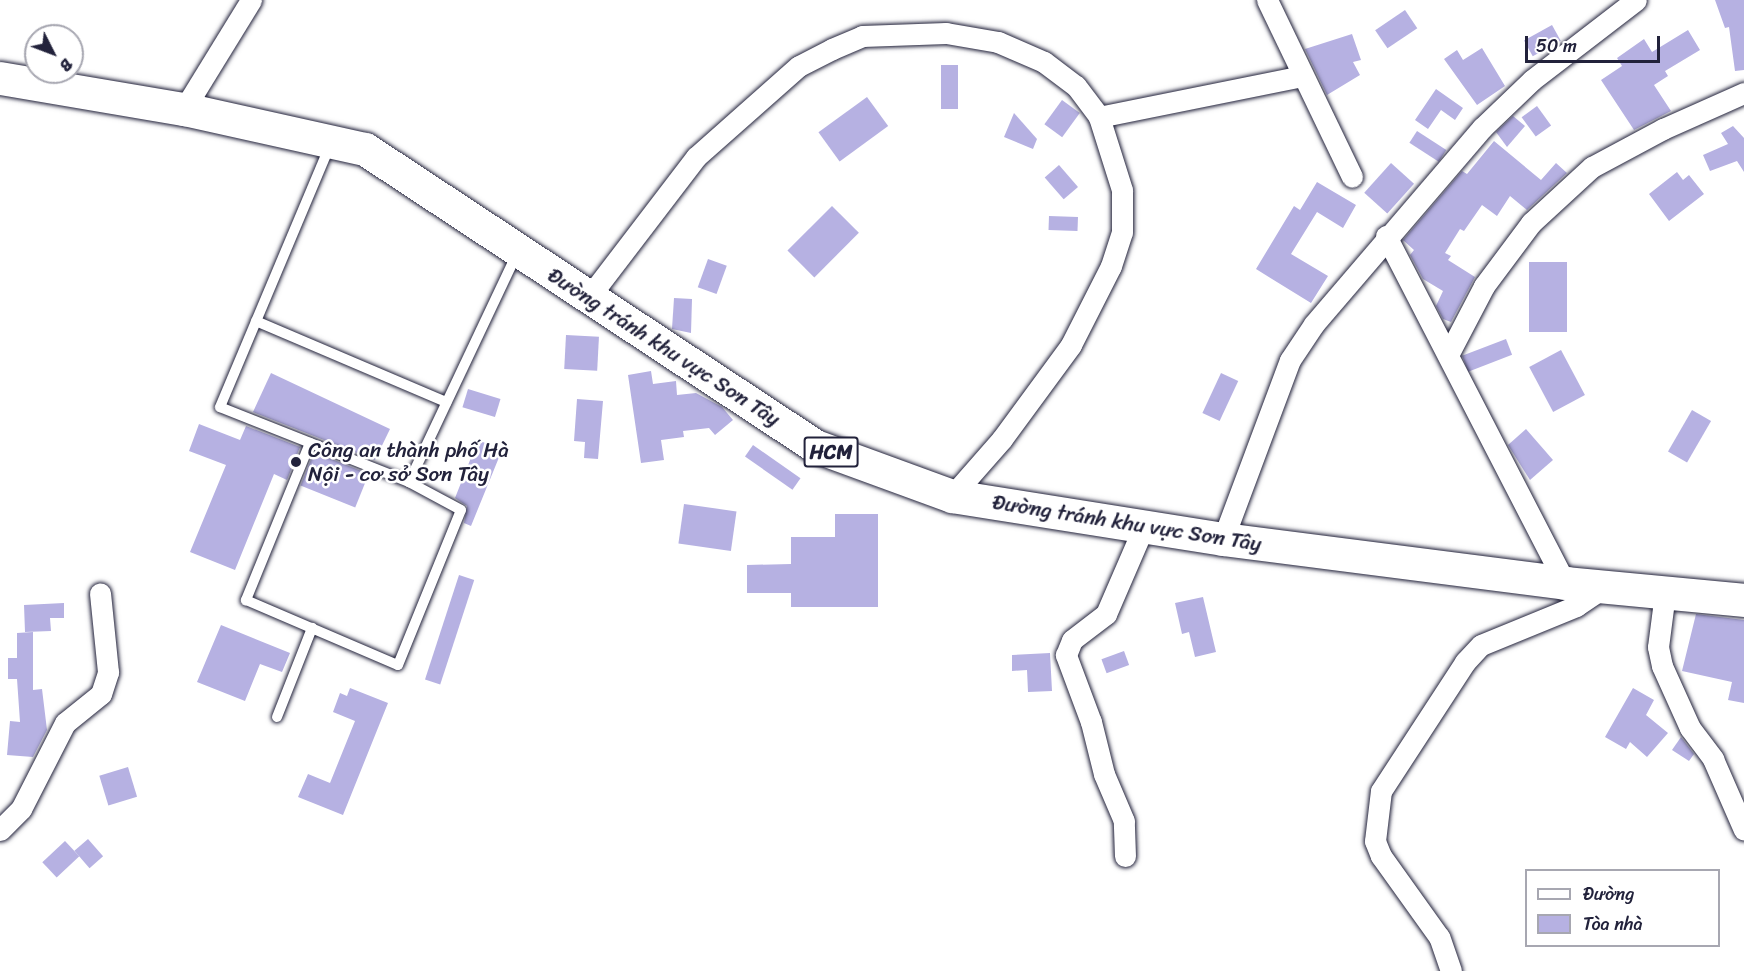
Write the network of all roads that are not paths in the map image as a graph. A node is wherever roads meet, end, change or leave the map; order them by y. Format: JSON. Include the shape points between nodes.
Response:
{"nodes":[{"id":1,"x":250,"y":0,"type":"edge"},
{"id":2,"x":1267,"y":0,"type":"edge"},
{"id":3,"x":1636,"y":0,"type":"edge"},
{"id":4,"x":1302,"y":76,"type":"junction"},
{"id":5,"x":0,"y":78,"type":"edge"},
{"id":6,"x":1744,"y":93,"type":"edge"},
{"id":7,"x":184,"y":109,"type":"junction"},
{"id":8,"x":1099,"y":117,"type":"junction"},
{"id":9,"x":332,"y":142,"type":"junction"},
{"id":10,"x":1352,"y":177,"type":"dead end"},
{"id":11,"x":1386,"y":236,"type":"junction"},
{"id":12,"x":518,"y":251,"type":"junction"},
{"id":13,"x":589,"y":297,"type":"junction"},
{"id":14,"x":256,"y":321,"type":"junction"},
{"id":15,"x":1448,"y":355,"type":"junction"},
{"id":16,"x":446,"y":402,"type":"junction"},
{"id":17,"x":310,"y":443,"type":"junction"},
{"id":18,"x":409,"y":482,"type":"junction"},
{"id":19,"x":952,"y":496,"type":"junction"},
{"id":20,"x":1144,"y":526,"type":"junction"},
{"id":21,"x":1223,"y":539,"type":"junction"},
{"id":22,"x":1565,"y":583,"type":"junction"},
{"id":23,"x":1604,"y":587,"type":"junction"},
{"id":24,"x":100,"y":593,"type":"dead end"},
{"id":25,"x":1665,"y":593,"type":"junction"},
{"id":26,"x":1744,"y":600,"type":"edge"},
{"id":27,"x":312,"y":628,"type":"junction"},
{"id":28,"x":277,"y":717,"type":"dead end"},
{"id":29,"x":0,"y":830,"type":"edge"},
{"id":30,"x":1744,"y":830,"type":"edge"},
{"id":31,"x":1125,"y":856,"type":"dead end"},
{"id":32,"x":1450,"y":971,"type":"edge"}],
"edges":[{"from":1,"to":7,"type":"street"},
{"from":2,"to":4,"type":"street"},
{"from":3,"to":11,"type":"street","via":[[1532,80],[1482,128]]},
{"from":4,"to":8,"type":"street"},
{"from":4,"to":10,"type":"street"},
{"from":5,"to":7,"type":"highway","name":"Đường tránh khu vực Sơn Tây","number":"HCM"},
{"from":6,"to":15,"type":"street","via":[[1663,129],[1592,167],[1531,223],[1484,286]]},
{"from":7,"to":9,"type":"highway","name":"Đường tránh khu vực Sơn Tây","number":"HCM"},
{"from":8,"to":13,"type":"street","via":[[1076,86],[1044,62],[998,42],[946,33],[862,36],[799,66],[696,157]]},
{"from":8,"to":19,"type":"street","via":[[1122,190],[1122,232],[1111,266],[1059,361],[1002,439]]},
{"from":9,"to":12,"type":"highway","name":"Đường tránh khu vực Sơn Tây","number":"HCM","via":[[365,149]]},
{"from":9,"to":14,"type":"lane"},
{"from":11,"to":15,"type":"street"},
{"from":11,"to":21,"type":"street","via":[[1290,360]]},
{"from":12,"to":13,"type":"highway","name":"Đường tránh khu vực Sơn Tây","number":"HCM"},
{"from":12,"to":16,"type":"lane"},
{"from":13,"to":19,"type":"highway","name":"Đường tránh khu vực Sơn Tây","number":"HCM","via":[[815,446]]},
{"from":14,"to":16,"type":"lane"},
{"from":14,"to":17,"type":"lane","via":[[220,407]]},
{"from":15,"to":22,"type":"street"},
{"from":16,"to":18,"type":"lane"},
{"from":17,"to":18,"type":"lane"},
{"from":17,"to":27,"type":"lane","via":[[246,600]]},
{"from":18,"to":27,"type":"lane","via":[[461,510],[398,665]]},
{"from":19,"to":20,"type":"highway","name":"Đường tránh khu vực Sơn Tây","number":"HCM"},
{"from":20,"to":21,"type":"highway","name":"Đường tránh khu vực Sơn Tây","number":"HCM"},
{"from":20,"to":31,"type":"street","via":[[1106,614],[1072,640],[1066,655],[1091,722],[1104,774],[1124,821]]},
{"from":21,"to":22,"type":"highway","name":"Đường tránh khu vực Sơn Tây","number":"HCM"},
{"from":22,"to":23,"type":"highway","name":"Đường tránh khu vực Sơn Tây","number":"HCM"},
{"from":23,"to":25,"type":"highway","name":"Đường tránh khu vực Sơn Tây","number":"HCM"},
{"from":23,"to":32,"type":"street","via":[[1576,606],[1481,645],[1465,662],[1381,791],[1375,841],[1381,856],[1439,937]]},
{"from":24,"to":29,"type":"street","via":[[108,672],[101,694],[65,723],[21,809]]},
{"from":25,"to":26,"type":"highway","name":"Đường tránh khu vực Sơn Tây","number":"HCM"},
{"from":25,"to":30,"type":"street","via":[[1658,647],[1662,666],[1690,728],[1713,759]]},
{"from":27,"to":28,"type":"lane"}]}
